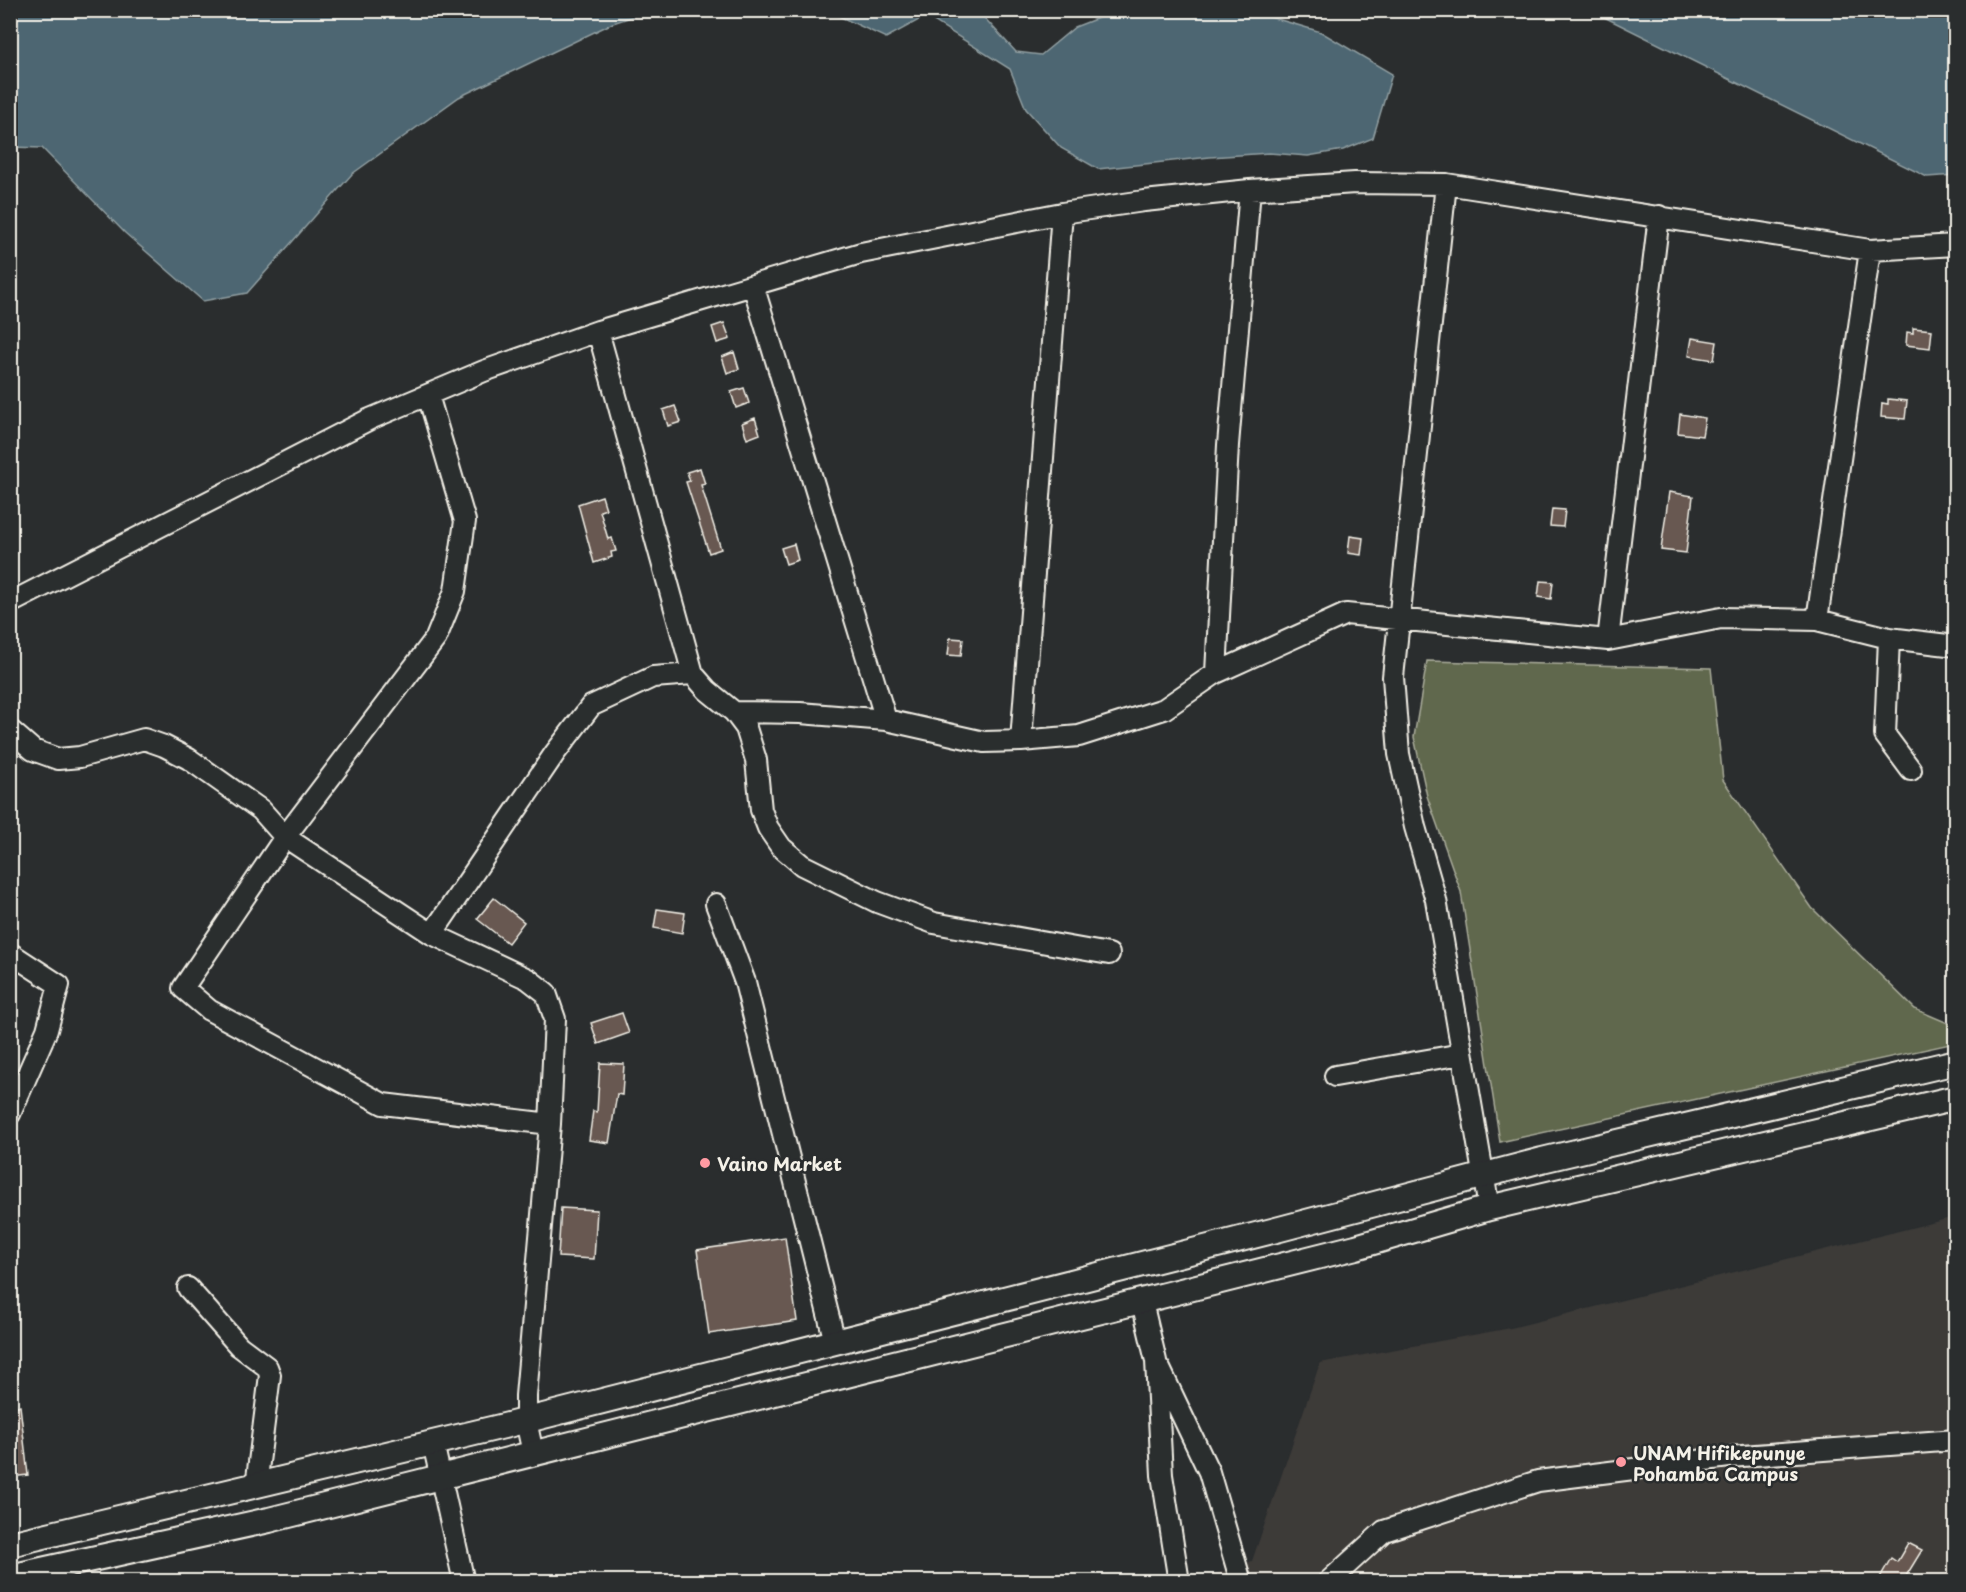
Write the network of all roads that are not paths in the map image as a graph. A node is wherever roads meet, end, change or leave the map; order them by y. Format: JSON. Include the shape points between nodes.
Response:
{"nodes":[{"id":1,"x":1446,"y":184,"type":"junction"},
{"id":2,"x":1250,"y":190,"type":"junction"},
{"id":3,"x":1062,"y":213,"type":"junction"},
{"id":4,"x":1659,"y":216,"type":"junction"},
{"id":5,"x":1956,"y":245,"type":"edge"},
{"id":6,"x":1870,"y":249,"type":"junction"},
{"id":7,"x":753,"y":285,"type":"junction"},
{"id":8,"x":598,"y":332,"type":"junction"},
{"id":9,"x":428,"y":395,"type":"junction"},
{"id":10,"x":10,"y":603,"type":"edge"},
{"id":11,"x":1399,"y":619,"type":"junction"},
{"id":12,"x":1817,"y":620,"type":"junction"},
{"id":13,"x":1888,"y":638,"type":"junction"},
{"id":14,"x":1608,"y":640,"type":"junction"},
{"id":15,"x":1956,"y":646,"type":"edge"},
{"id":16,"x":1216,"y":673,"type":"junction"},
{"id":17,"x":693,"y":674,"type":"junction"},
{"id":18,"x":734,"y":712,"type":"junction"},
{"id":19,"x":886,"y":720,"type":"junction"},
{"id":20,"x":10,"y":730,"type":"edge"},
{"id":21,"x":1022,"y":741,"type":"junction"},
{"id":22,"x":1911,"y":770,"type":"dead end"},
{"id":23,"x":285,"y":837,"type":"junction"},
{"id":24,"x":716,"y":904,"type":"dead end"},
{"id":25,"x":432,"y":934,"type":"junction"},
{"id":26,"x":10,"y":953,"type":"edge"},
{"id":27,"x":1109,"y":954,"type":"dead end"},
{"id":28,"x":1462,"y":1054,"type":"junction"},
{"id":29,"x":1956,"y":1062,"type":"edge"},
{"id":30,"x":1335,"y":1076,"type":"dead end"},
{"id":31,"x":1956,"y":1098,"type":"edge"},
{"id":32,"x":10,"y":1114,"type":"edge"},
{"id":33,"x":550,"y":1124,"type":"junction"},
{"id":34,"x":1482,"y":1177,"type":"junction"},
{"id":35,"x":1489,"y":1209,"type":"junction"},
{"id":36,"x":1135,"y":1265,"type":"junction"},
{"id":37,"x":188,"y":1288,"type":"dead end"},
{"id":38,"x":1142,"y":1302,"type":"junction"},
{"id":39,"x":835,"y":1342,"type":"junction"},
{"id":40,"x":1156,"y":1361,"type":"junction"},
{"id":41,"x":526,"y":1421,"type":"junction"},
{"id":42,"x":1956,"y":1440,"type":"edge"},
{"id":43,"x":433,"y":1443,"type":"junction"},
{"id":44,"x":533,"y":1454,"type":"junction"},
{"id":45,"x":440,"y":1477,"type":"junction"},
{"id":46,"x":256,"y":1486,"type":"junction"},
{"id":47,"x":10,"y":1544,"type":"edge"},
{"id":48,"x":10,"y":1577,"type":"edge"},
{"id":49,"x":464,"y":1581,"type":"edge"},
{"id":50,"x":1179,"y":1581,"type":"edge"},
{"id":51,"x":1241,"y":1581,"type":"edge"},
{"id":52,"x":1328,"y":1581,"type":"edge"}],
"edges":[{"from":1,"to":2,"type":"street","via":[[1355,183]]},
{"from":1,"to":4,"type":"street"},
{"from":1,"to":11,"type":"street"},
{"from":2,"to":3,"type":"street"},
{"from":2,"to":16,"type":"street","via":[[1228,445]]},
{"from":3,"to":7,"type":"street","via":[[861,253]]},
{"from":3,"to":21,"type":"street"},
{"from":4,"to":6,"type":"street"},
{"from":4,"to":14,"type":"street"},
{"from":5,"to":6,"type":"street"},
{"from":6,"to":12,"type":"street"},
{"from":7,"to":8,"type":"street"},
{"from":7,"to":19,"type":"street"},
{"from":8,"to":9,"type":"street","via":[[484,371]]},
{"from":8,"to":17,"type":"street"},
{"from":9,"to":10,"type":"street","via":[[370,419]]},
{"from":9,"to":23,"type":"street","via":[[465,521],[455,591],[436,639]]},
{"from":11,"to":14,"type":"street"},
{"from":11,"to":16,"type":"street","via":[[1346,614]]},
{"from":11,"to":28,"type":"street","via":[[1393,677],[1399,754],[1436,900]]},
{"from":12,"to":13,"type":"street"},
{"from":12,"to":14,"type":"street","via":[[1721,618]]},
{"from":13,"to":15,"type":"street"},
{"from":13,"to":22,"type":"street","via":[[1885,735]]},
{"from":16,"to":21,"type":"street","via":[[1164,709],[1079,736]]},
{"from":17,"to":18,"type":"street"},
{"from":17,"to":25,"type":"street","via":[[653,677],[591,706]]},
{"from":18,"to":19,"type":"street"},
{"from":18,"to":27,"type":"street","via":[[746,728],[756,760],[761,810],[768,828],[781,848],[802,865],[877,902],[934,924]]},
{"from":19,"to":21,"type":"street","via":[[984,742]]},
{"from":20,"to":23,"type":"street","via":[[33,750],[58,759],[80,757],[144,739],[164,746],[261,810]]},
{"from":23,"to":25,"type":"street"},
{"from":23,"to":33,"type":"street","via":[[183,988],[209,1010],[383,1104]]},
{"from":24,"to":39,"type":"street","via":[[745,982]]},
{"from":25,"to":33,"type":"street","via":[[528,979],[546,993],[555,1019]]},
{"from":26,"to":32,"type":"street","via":[[59,985],[47,1030]]},
{"from":28,"to":30,"type":"street"},
{"from":28,"to":34,"type":"street"},
{"from":29,"to":34,"type":"main road"},
{"from":31,"to":35,"type":"main road"},
{"from":33,"to":41,"type":"street"},
{"from":34,"to":35,"type":"street"},
{"from":34,"to":36,"type":"main road"},
{"from":35,"to":38,"type":"main road"},
{"from":36,"to":38,"type":"main road"},
{"from":36,"to":39,"type":"main road"},
{"from":37,"to":46,"type":"street","via":[[239,1346],[267,1367],[270,1376]]},
{"from":38,"to":40,"type":"street"},
{"from":38,"to":44,"type":"main road"},
{"from":39,"to":41,"type":"main road"},
{"from":40,"to":50,"type":"street","via":[[1162,1475]]},
{"from":40,"to":51,"type":"street","via":[[1209,1472]]},
{"from":41,"to":43,"type":"main road"},
{"from":41,"to":44,"type":"street"},
{"from":42,"to":52,"type":"street","via":[[1729,1457],[1538,1481],[1384,1531]]},
{"from":43,"to":45,"type":"street"},
{"from":43,"to":46,"type":"main road"},
{"from":44,"to":45,"type":"main road"},
{"from":45,"to":48,"type":"main road","via":[[269,1520]]},
{"from":45,"to":49,"type":"street"},
{"from":46,"to":47,"type":"main road"}]}
